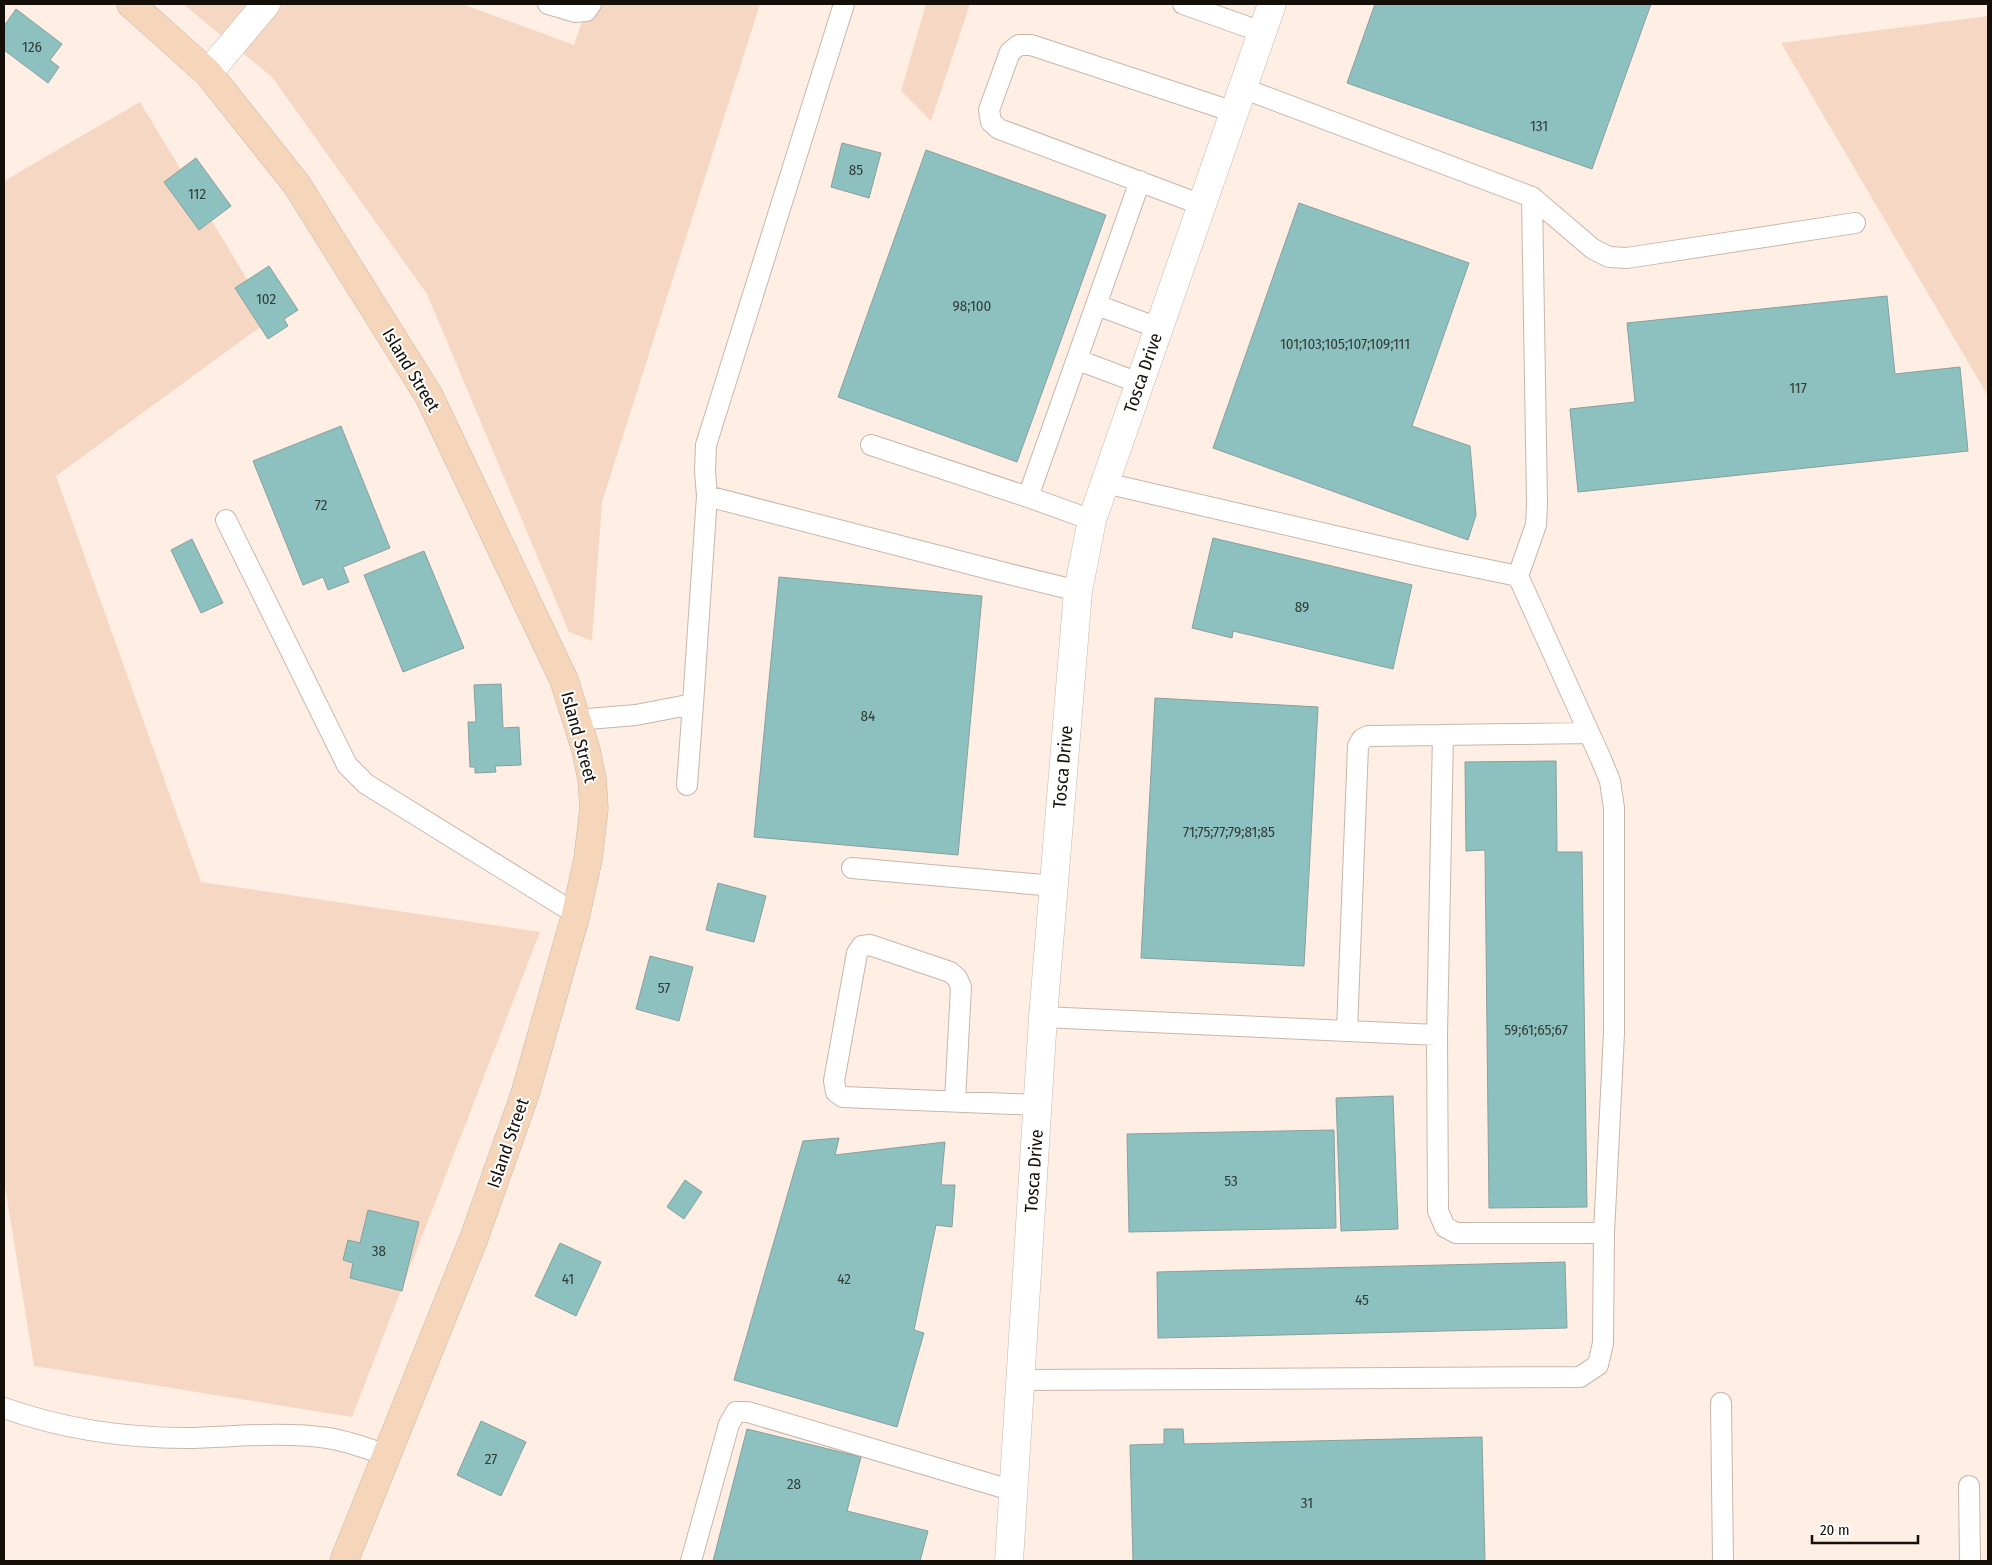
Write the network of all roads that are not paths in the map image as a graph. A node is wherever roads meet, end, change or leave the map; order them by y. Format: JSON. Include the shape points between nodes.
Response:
{"nodes":[{"id":1,"x":131,"y":4,"type":"edge"},
{"id":2,"x":266,"y":4,"type":"edge"},
{"id":3,"x":548,"y":4,"type":"edge"},
{"id":4,"x":591,"y":4,"type":"edge"},
{"id":5,"x":844,"y":4,"type":"edge"},
{"id":6,"x":1184,"y":4,"type":"edge"},
{"id":7,"x":1272,"y":4,"type":"edge"},
{"id":8,"x":1262,"y":32,"type":"junction"},
{"id":9,"x":208,"y":72,"type":"junction"},
{"id":10,"x":1238,"y":100,"type":"junction"},
{"id":11,"x":1140,"y":181,"type":"junction"},
{"id":12,"x":1532,"y":197,"type":"junction"},
{"id":13,"x":1202,"y":205,"type":"junction"},
{"id":14,"x":1856,"y":223,"type":"dead end"},
{"id":15,"x":1098,"y":305,"type":"junction"},
{"id":16,"x":1158,"y":328,"type":"junction"},
{"id":17,"x":1078,"y":360,"type":"junction"},
{"id":18,"x":1140,"y":383,"type":"junction"},
{"id":19,"x":871,"y":445,"type":"dead end"},
{"id":20,"x":1105,"y":483,"type":"junction"},
{"id":21,"x":707,"y":496,"type":"junction"},
{"id":22,"x":1028,"y":497,"type":"junction"},
{"id":23,"x":226,"y":520,"type":"dead end"},
{"id":24,"x":1092,"y":520,"type":"junction"},
{"id":25,"x":1518,"y":576,"type":"junction"},
{"id":26,"x":1078,"y":591,"type":"junction"},
{"id":27,"x":693,"y":704,"type":"junction"},
{"id":28,"x":576,"y":720,"type":"junction"},
{"id":29,"x":1589,"y":733,"type":"junction"},
{"id":30,"x":1443,"y":735,"type":"junction"},
{"id":31,"x":687,"y":785,"type":"dead end"},
{"id":32,"x":852,"y":868,"type":"dead end"},
{"id":33,"x":1054,"y":886,"type":"junction"},
{"id":34,"x":576,"y":914,"type":"junction"},
{"id":35,"x":1043,"y":1017,"type":"junction"},
{"id":36,"x":1347,"y":1031,"type":"junction"},
{"id":37,"x":1437,"y":1034,"type":"junction"},
{"id":38,"x":955,"y":1101,"type":"junction"},
{"id":39,"x":1038,"y":1105,"type":"junction"},
{"id":40,"x":1604,"y":1233,"type":"junction"},
{"id":41,"x":1021,"y":1380,"type":"junction"},
{"id":42,"x":1721,"y":1403,"type":"dead end"},
{"id":43,"x":4,"y":1408,"type":"edge"},
{"id":44,"x":387,"y":1455,"type":"junction"},
{"id":45,"x":1969,"y":1486,"type":"dead end"},
{"id":46,"x":1014,"y":1491,"type":"junction"},
{"id":47,"x":344,"y":1561,"type":"edge"},
{"id":48,"x":691,"y":1561,"type":"edge"},
{"id":49,"x":1009,"y":1561,"type":"edge"},
{"id":50,"x":1723,"y":1561,"type":"edge"},
{"id":51,"x":1970,"y":1561,"type":"edge"}],
"edges":[{"from":1,"to":9,"type":"street","name":"Island Street"},
{"from":2,"to":9,"type":"street"},
{"from":3,"to":4,"type":"lane","via":[[575,12],[586,11]]},
{"from":5,"to":21,"type":"lane","via":[[712,423],[706,445]]},
{"from":6,"to":8,"type":"lane"},
{"from":7,"to":8,"type":"street","name":"Tosca Drive"},
{"from":8,"to":10,"type":"street","name":"Tosca Drive"},
{"from":9,"to":28,"type":"street","name":"Island Street","via":[[297,185],[429,396],[564,680]]},
{"from":10,"to":11,"type":"lane","via":[[1031,44],[1019,45],[1010,52],[988,110],[991,122],[1000,129]]},
{"from":10,"to":12,"type":"lane"},
{"from":10,"to":13,"type":"street","name":"Tosca Drive"},
{"from":11,"to":13,"type":"lane"},
{"from":11,"to":15,"type":"lane"},
{"from":12,"to":14,"type":"lane","via":[[1593,250],[1609,257],[1627,258]]},
{"from":12,"to":25,"type":"lane","via":[[1536,525]]},
{"from":13,"to":16,"type":"street","name":"Tosca Drive"},
{"from":15,"to":16,"type":"lane"},
{"from":15,"to":17,"type":"lane"},
{"from":16,"to":18,"type":"street","name":"Tosca Drive"},
{"from":17,"to":18,"type":"lane"},
{"from":17,"to":22,"type":"lane"},
{"from":18,"to":20,"type":"street","name":"Tosca Drive"},
{"from":19,"to":22,"type":"lane"},
{"from":20,"to":24,"type":"street","name":"Tosca Drive"},
{"from":20,"to":25,"type":"lane"},
{"from":21,"to":26,"type":"lane"},
{"from":21,"to":27,"type":"lane"},
{"from":22,"to":24,"type":"lane"},
{"from":23,"to":34,"type":"lane","via":[[347,765],[366,784]]},
{"from":24,"to":26,"type":"street","name":"Tosca Drive"},
{"from":25,"to":29,"type":"lane"},
{"from":26,"to":33,"type":"street","name":"Tosca Drive"},
{"from":27,"to":28,"type":"lane","via":[[636,715]]},
{"from":27,"to":31,"type":"lane"},
{"from":28,"to":34,"type":"street","name":"Island Street","via":[[592,779],[594,808],[588,859]]},
{"from":29,"to":30,"type":"lane"},
{"from":29,"to":40,"type":"lane","via":[[1610,781],[1614,808],[1614,1033]]},
{"from":30,"to":36,"type":"lane","via":[[1368,736],[1358,746]]},
{"from":30,"to":37,"type":"lane"},
{"from":32,"to":33,"type":"lane"},
{"from":33,"to":35,"type":"street","name":"Tosca Drive"},
{"from":34,"to":44,"type":"street","name":"Island Street","via":[[516,1121],[474,1238]]},
{"from":35,"to":36,"type":"lane"},
{"from":35,"to":39,"type":"street","name":"Tosca Drive"},
{"from":36,"to":37,"type":"lane"},
{"from":37,"to":40,"type":"lane","via":[[1438,1211],[1445,1227],[1456,1233]]},
{"from":38,"to":38,"type":"lane","via":[[843,1096],[836,1092],[834,1081],[857,953],[862,946],[870,945],[950,972],[957,978],[961,987]]},
{"from":38,"to":39,"type":"lane"},
{"from":39,"to":41,"type":"street","name":"Tosca Drive"},
{"from":40,"to":41,"type":"lane","via":[[1603,1343],[1598,1365],[1580,1377]]},
{"from":41,"to":46,"type":"street","name":"Tosca Drive"},
{"from":42,"to":50,"type":"lane"},
{"from":43,"to":44,"type":"lane","via":[[52,1423],[98,1432],[156,1438],[288,1434],[330,1438]]},
{"from":44,"to":47,"type":"street","name":"Island Street"},
{"from":45,"to":51,"type":"lane"},
{"from":46,"to":48,"type":"lane","via":[[748,1412],[736,1412],[729,1424]]},
{"from":46,"to":49,"type":"street","name":"Tosca Drive"}]}
